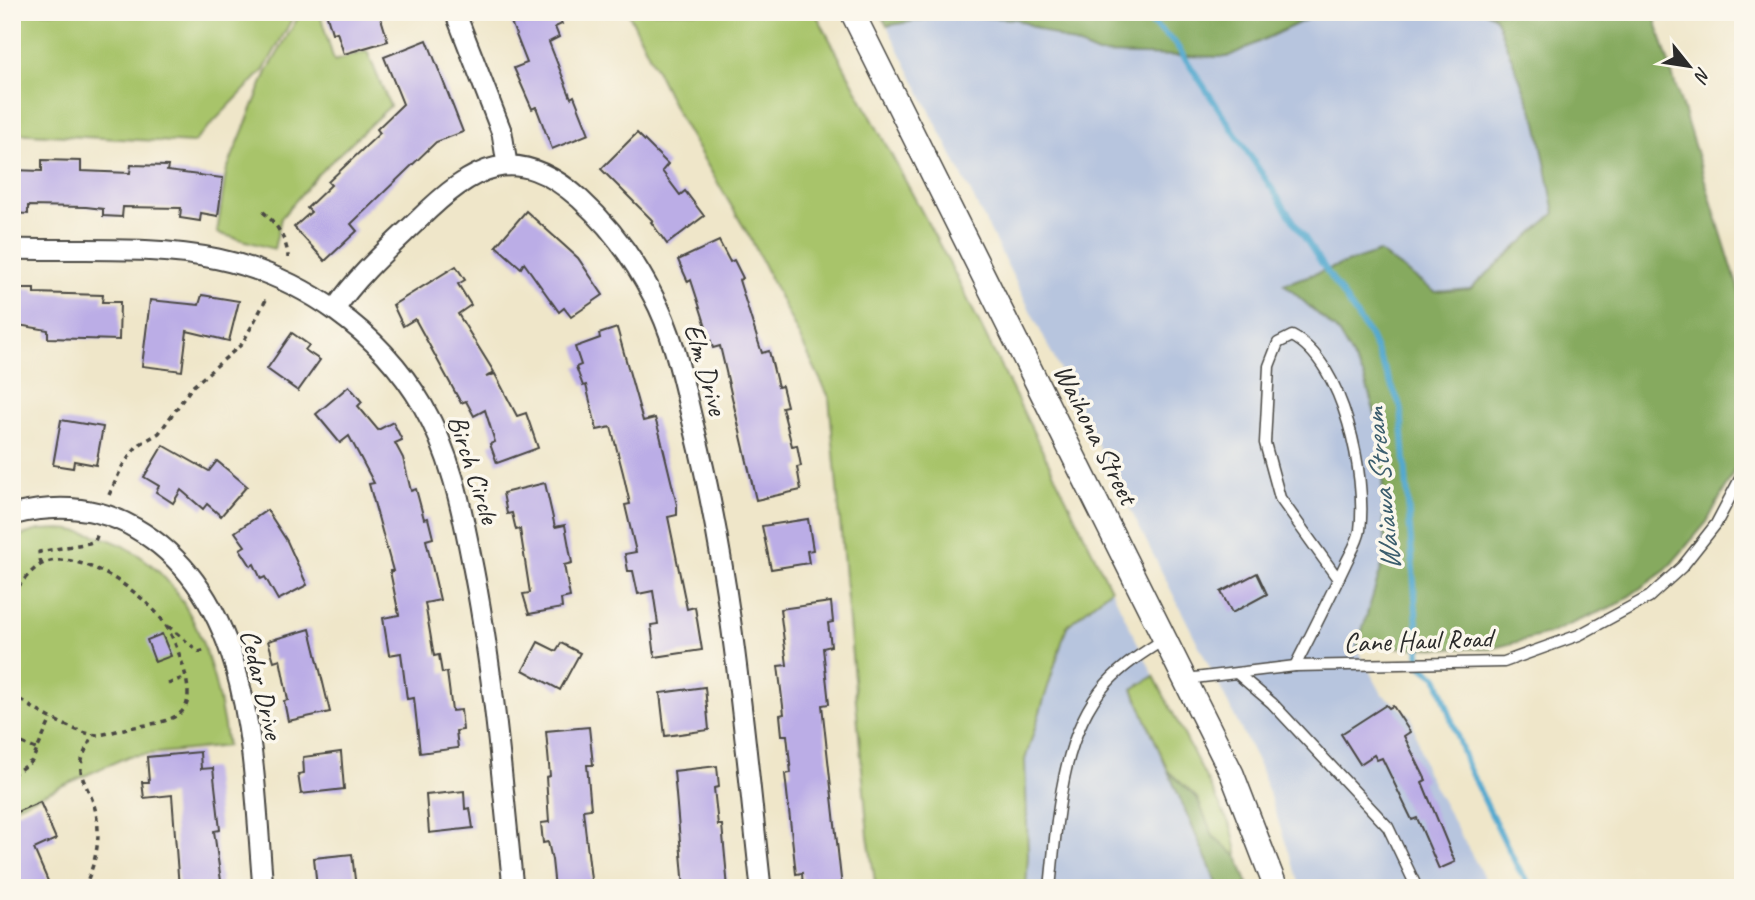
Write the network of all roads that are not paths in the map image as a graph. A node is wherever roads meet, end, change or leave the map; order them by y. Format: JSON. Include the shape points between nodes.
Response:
{"nodes":[{"id":1,"x":455,"y":12,"type":"edge"},
{"id":2,"x":852,"y":12,"type":"edge"},
{"id":3,"x":507,"y":164,"type":"junction"},
{"id":4,"x":12,"y":248,"type":"edge"},
{"id":5,"x":335,"y":309,"type":"junction"},
{"id":6,"x":1743,"y":473,"type":"edge"},
{"id":7,"x":12,"y":515,"type":"edge"},
{"id":8,"x":1338,"y":579,"type":"junction"},
{"id":9,"x":1165,"y":638,"type":"junction"},
{"id":10,"x":1295,"y":666,"type":"junction"},
{"id":11,"x":1239,"y":675,"type":"junction"},
{"id":12,"x":1186,"y":679,"type":"junction"},
{"id":13,"x":263,"y":888,"type":"edge"},
{"id":14,"x":513,"y":888,"type":"edge"},
{"id":15,"x":761,"y":888,"type":"edge"},
{"id":16,"x":1050,"y":888,"type":"edge"},
{"id":17,"x":1276,"y":888,"type":"edge"},
{"id":18,"x":1417,"y":888,"type":"edge"}],
"edges":[{"from":1,"to":3,"type":"street","via":[[502,133]]},
{"from":2,"to":9,"type":"street","name":"Waihona Street"},
{"from":3,"to":5,"type":"street","via":[[478,172],[446,193],[352,284]]},
{"from":3,"to":15,"type":"street","name":"Elm Drive","via":[[549,176],[606,224],[631,257],[664,320],[707,476],[722,552],[744,711]]},
{"from":4,"to":5,"type":"street","name":"Birch Circle","via":[[220,259],[285,280]]},
{"from":5,"to":14,"type":"street","name":"Birch Circle","via":[[402,375],[423,405],[451,469],[494,692]]},
{"from":6,"to":10,"type":"lane","name":"Cane Haul Road","via":[[1716,524],[1682,567],[1649,597],[1579,635],[1504,662]]},
{"from":7,"to":13,"type":"street","name":"Cedar Drive","via":[[58,507],[104,514],[170,552],[200,588],[218,620],[239,685],[253,773]]},
{"from":8,"to":8,"type":"lane","via":[[1360,533],[1351,428],[1322,366],[1303,342],[1292,336],[1278,343],[1269,366],[1265,443],[1280,498]]},
{"from":8,"to":10,"type":"lane"},
{"from":9,"to":12,"type":"street","name":"Waihona Street"},
{"from":9,"to":16,"type":"lane","via":[[1105,685],[1083,721],[1055,819]]},
{"from":10,"to":11,"type":"lane","name":"Cane Haul Road"},
{"from":11,"to":12,"type":"lane","name":"Cane Haul Road"},
{"from":11,"to":18,"type":"lane","via":[[1272,703],[1388,827]]},
{"from":12,"to":17,"type":"street","name":"Waihona Street","via":[[1232,774]]}]}
